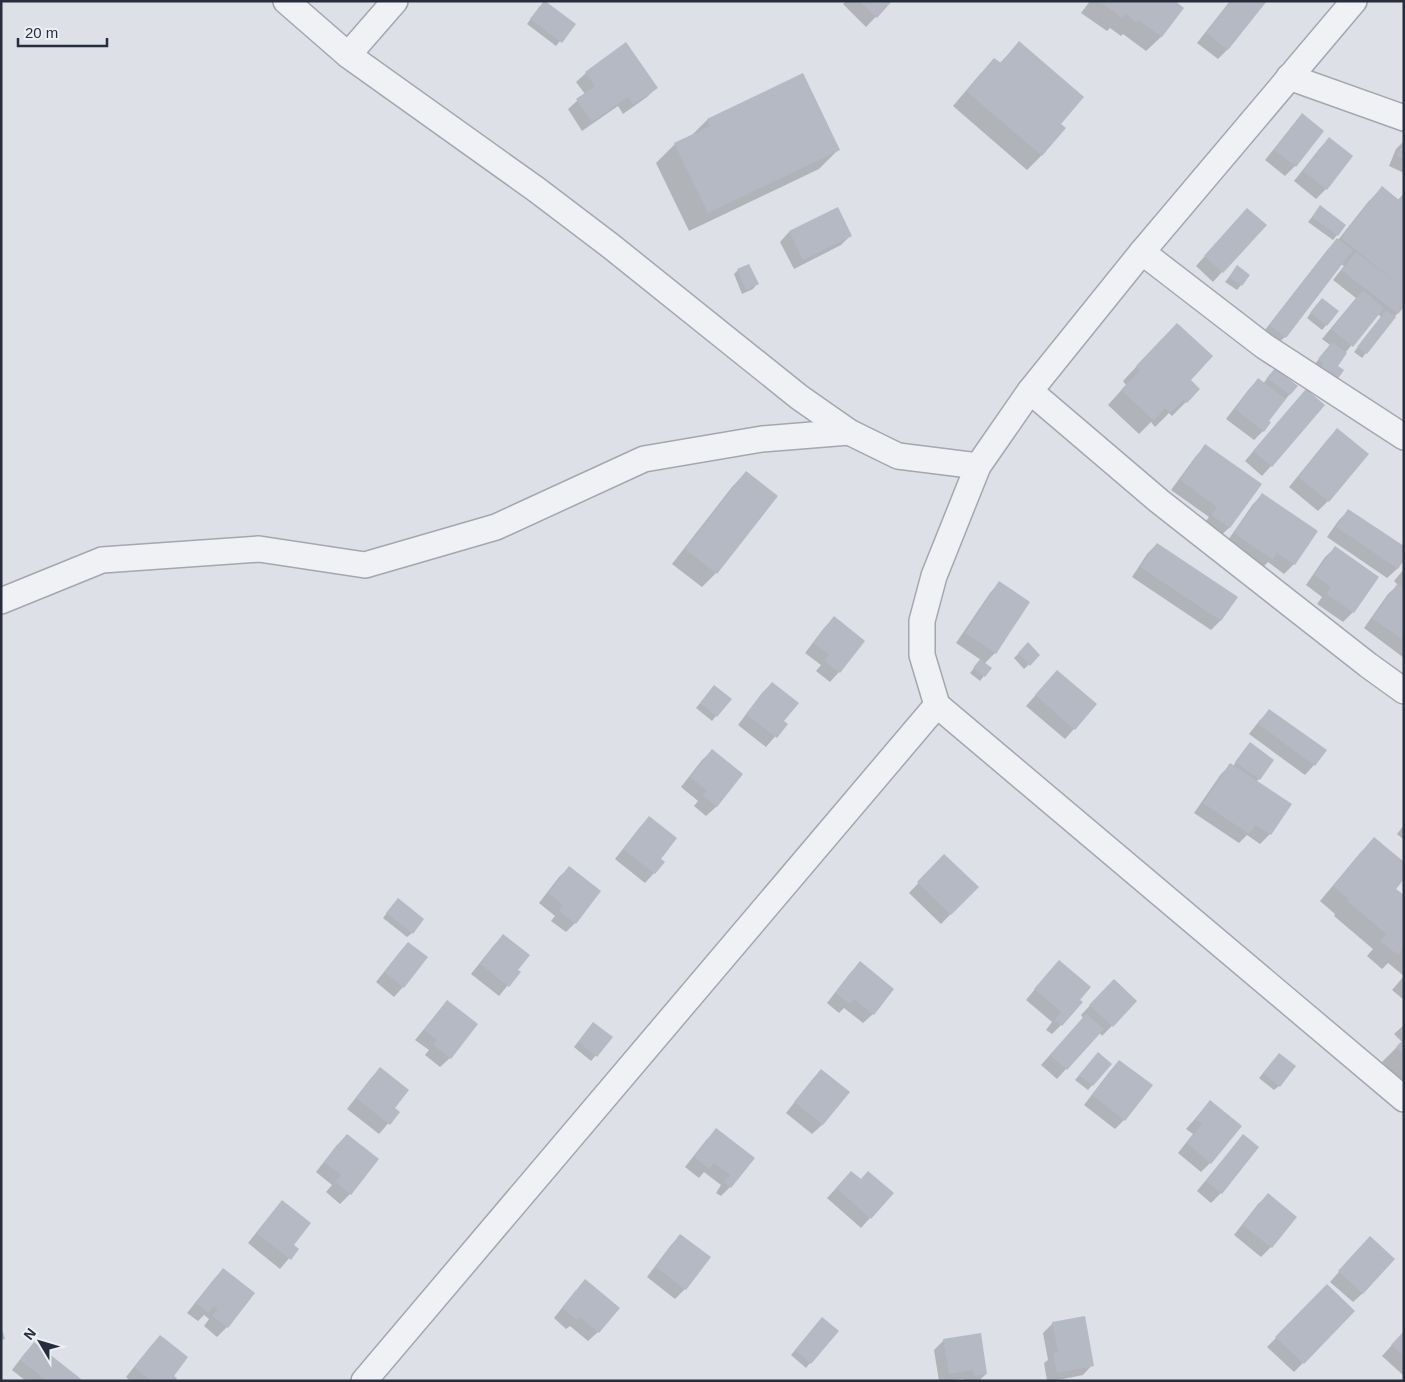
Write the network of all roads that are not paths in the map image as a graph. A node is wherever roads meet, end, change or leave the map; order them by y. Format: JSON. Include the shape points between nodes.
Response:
{"nodes":[{"id":1,"x":286,"y":1,"type":"edge"},
{"id":2,"x":395,"y":1,"type":"edge"},
{"id":3,"x":1354,"y":1,"type":"edge"},
{"id":4,"x":348,"y":55,"type":"junction"},
{"id":5,"x":1289,"y":77,"type":"junction"},
{"id":6,"x":1404,"y":118,"type":"edge"},
{"id":7,"x":1142,"y":252,"type":"junction"},
{"id":8,"x":1030,"y":391,"type":"junction"},
{"id":9,"x":849,"y":432,"type":"junction"},
{"id":10,"x":1404,"y":437,"type":"edge"},
{"id":11,"x":978,"y":466,"type":"junction"},
{"id":12,"x":1,"y":601,"type":"edge"},
{"id":13,"x":1404,"y":691,"type":"edge"},
{"id":14,"x":936,"y":704,"type":"junction"},
{"id":15,"x":1404,"y":1099,"type":"edge"},
{"id":16,"x":364,"y":1381,"type":"edge"}],
"edges":[{"from":1,"to":4,"type":"street"},
{"from":2,"to":4,"type":"street"},
{"from":3,"to":5,"type":"street"},
{"from":4,"to":9,"type":"street","via":[[537,190],[798,397]]},
{"from":5,"to":6,"type":"street"},
{"from":5,"to":7,"type":"street"},
{"from":7,"to":8,"type":"street"},
{"from":7,"to":10,"type":"street","via":[[1264,346]]},
{"from":8,"to":11,"type":"street"},
{"from":8,"to":13,"type":"street","via":[[1159,501]]},
{"from":9,"to":11,"type":"street","via":[[898,456]]},
{"from":9,"to":12,"type":"street","via":[[762,439],[644,459],[496,527],[365,566],[259,549],[102,560]]},
{"from":11,"to":14,"type":"street","via":[[934,576],[922,621],[922,655]]},
{"from":14,"to":15,"type":"street"},
{"from":14,"to":16,"type":"street"}]}
